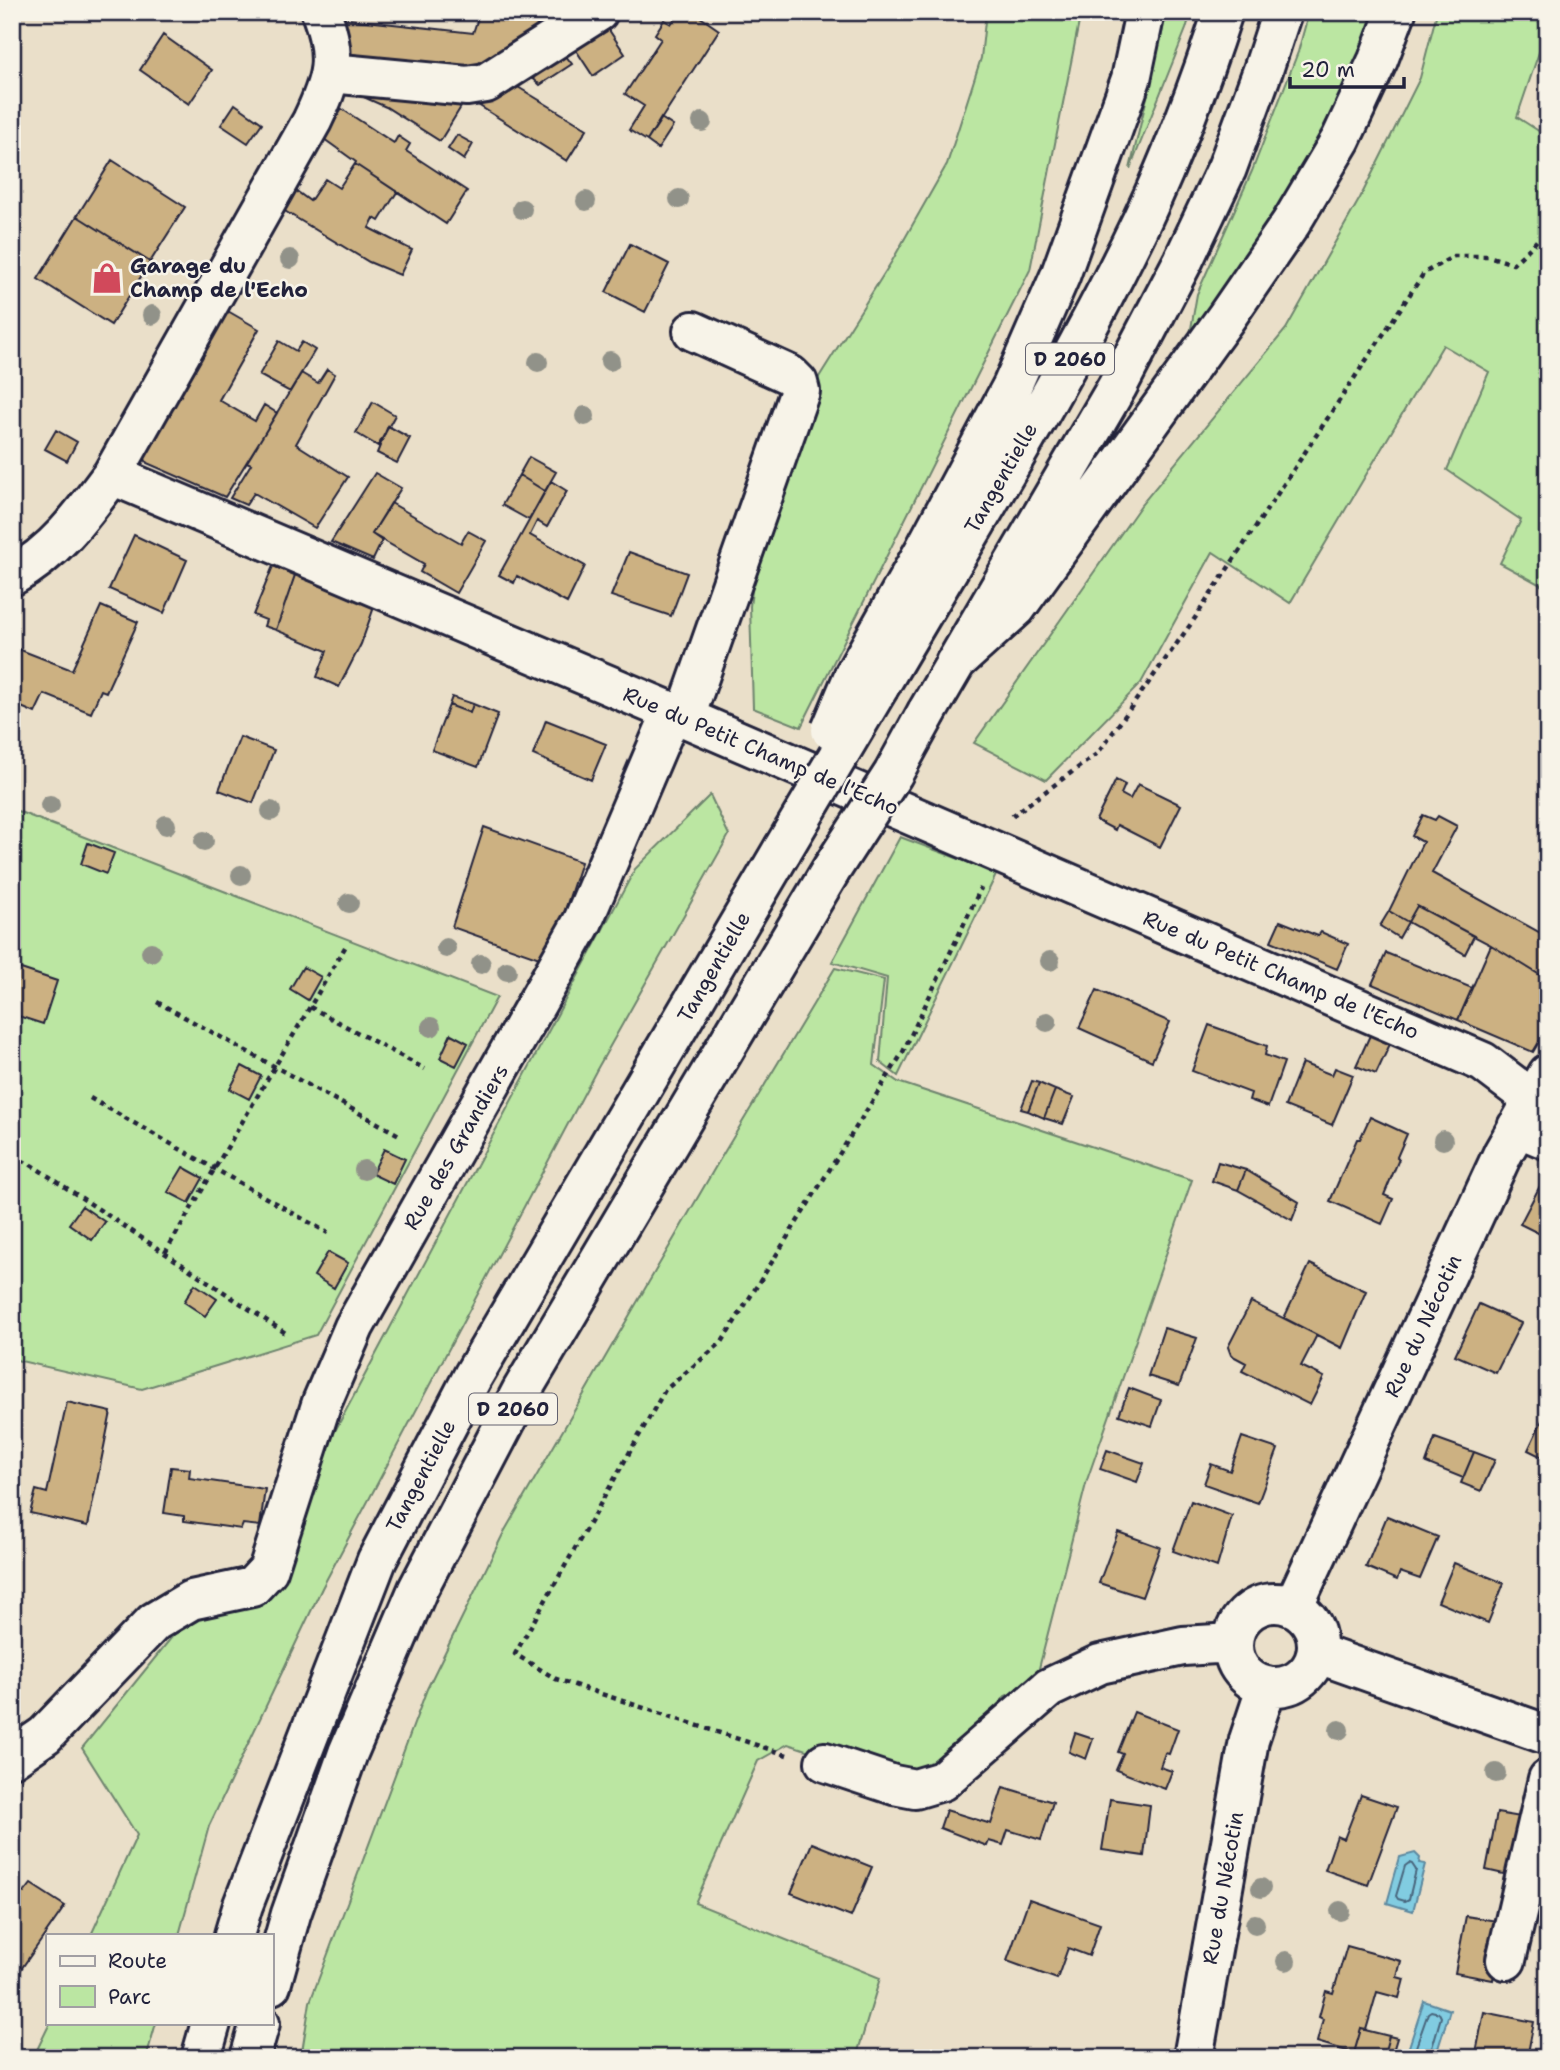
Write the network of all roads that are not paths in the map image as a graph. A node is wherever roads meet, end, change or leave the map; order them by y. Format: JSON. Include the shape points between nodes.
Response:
{"nodes":[{"id":1,"x":321,"y":12,"type":"edge"},
{"id":2,"x":598,"y":12,"type":"edge"},
{"id":3,"x":1145,"y":12,"type":"edge"},
{"id":4,"x":1223,"y":12,"type":"edge"},
{"id":5,"x":1282,"y":12,"type":"edge"},
{"id":6,"x":1395,"y":12,"type":"edge"},
{"id":7,"x":331,"y":73,"type":"junction"},
{"id":8,"x":693,"y":331,"type":"dead end"},
{"id":9,"x":112,"y":475,"type":"junction"},
{"id":10,"x":12,"y":576,"type":"edge"},
{"id":11,"x":955,"y":663,"type":"junction"},
{"id":12,"x":866,"y":681,"type":"junction"},
{"id":13,"x":679,"y":714,"type":"junction"},
{"id":14,"x":1536,"y":1110,"type":"edge"},
{"id":15,"x":1298,"y":1595,"type":"junction"},
{"id":16,"x":1221,"y":1643,"type":"junction"},
{"id":17,"x":1330,"y":1657,"type":"junction"},
{"id":18,"x":1261,"y":1703,"type":"junction"},
{"id":19,"x":1548,"y":1735,"type":"edge"},
{"id":20,"x":12,"y":1758,"type":"edge"},
{"id":21,"x":825,"y":1762,"type":"road end"},
{"id":22,"x":1548,"y":1779,"type":"edge"},
{"id":23,"x":234,"y":1934,"type":"edge"},
{"id":24,"x":1506,"y":1960,"type":"dead end"},
{"id":25,"x":273,"y":1977,"type":"edge"},
{"id":26,"x":211,"y":2024,"type":"edge"},
{"id":27,"x":260,"y":2024,"type":"edge"},
{"id":28,"x":201,"y":2058,"type":"edge"},
{"id":29,"x":250,"y":2058,"type":"edge"},
{"id":30,"x":1193,"y":2058,"type":"edge"}],
"edges":[{"from":1,"to":7,"type":"main road"},
{"from":2,"to":7,"type":"main road","via":[[486,82],[467,86]]},
{"from":3,"to":12,"type":"main road","via":[[1131,79],[1060,276],[1012,386],[925,549]]},
{"from":4,"to":12,"type":"main road","name":"Tangentielle","number":"D 2060","via":[[1196,95],[1136,231],[1068,363]]},
{"from":5,"to":11,"type":"main road","number":"D 2060","via":[[1227,168],[1183,261],[1117,387]]},
{"from":6,"to":11,"type":"main road","via":[[1341,139],[1283,234],[1016,608]]},
{"from":7,"to":9,"type":"main road","via":[[312,121]]},
{"from":8,"to":13,"type":"main road","name":"Rue des Grandiers","via":[[790,375],[800,391]]},
{"from":9,"to":10,"type":"main road","via":[[68,533],[34,564]]},
{"from":9,"to":13,"type":"main road","name":"Rue du Petit Champ de l'Echo"},
{"from":11,"to":25,"type":"main road","number":"D 2060","bridge":true,"via":[[893,774],[831,870],[521,1392],[418,1589],[348,1753]]},
{"from":12,"to":23,"type":"main road","name":"Tangentielle","number":"D 2060","bridge":true,"via":[[783,849],[473,1376],[377,1560]]},
{"from":13,"to":14,"type":"main road","name":"Rue du Petit Champ de l'Echo","via":[[1483,1062]]},
{"from":13,"to":20,"type":"main road","name":"Rue des Grandiers","via":[[583,921],[354,1327],[322,1402],[268,1570],[252,1587],[191,1600],[154,1622],[45,1735]]},
{"from":14,"to":15,"type":"main road","name":"Rue du Nécotin","via":[[1497,1165]]},
{"from":15,"to":16,"type":"main road","via":[[1256,1608]]},
{"from":15,"to":17,"type":"main road","via":[[1304,1615]]},
{"from":16,"to":18,"type":"main road","via":[[1255,1682]]},
{"from":16,"to":21,"type":"main road","via":[[1183,1646],[1100,1664],[1049,1688],[942,1781],[915,1789]]},
{"from":17,"to":18,"type":"main road"},
{"from":17,"to":19,"type":"main road"},
{"from":18,"to":30,"type":"main road","name":"Rue du Nécotin","via":[[1246,1753]]},
{"from":22,"to":24,"type":"main road"},
{"from":26,"to":28,"type":"main road"},
{"from":27,"to":29,"type":"main road"}]}
